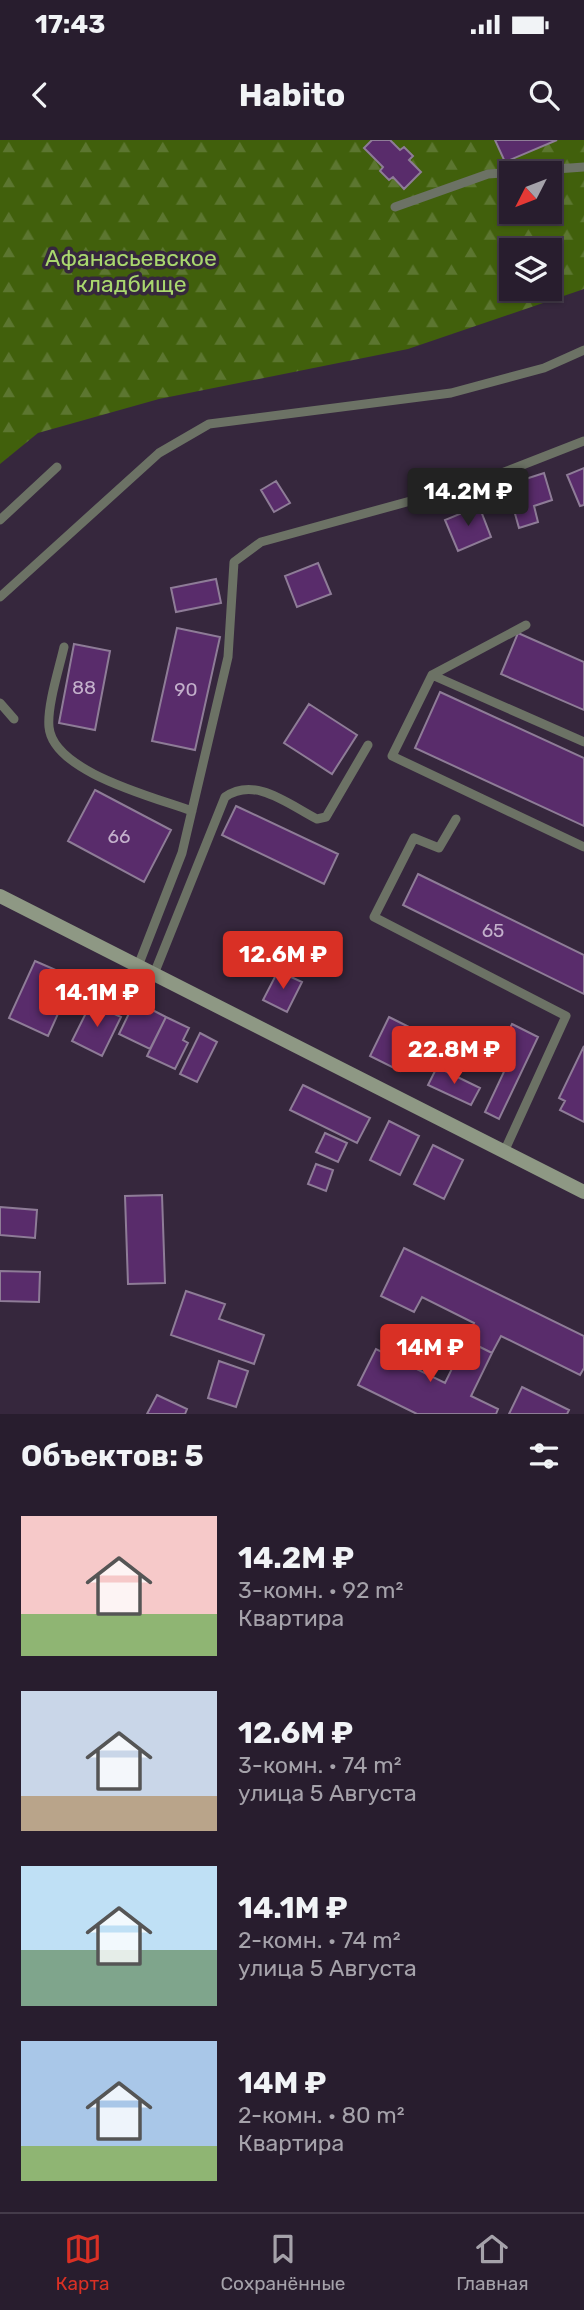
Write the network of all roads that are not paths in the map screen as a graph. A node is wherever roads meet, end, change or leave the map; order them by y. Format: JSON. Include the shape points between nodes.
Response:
{"nodes":[{"id":1,"x":584,"y":167,"type":"edge"},
{"id":2,"x":396,"y":207,"type":"dead end"},
{"id":3,"x":584,"y":350,"type":"edge"},
{"id":4,"x":584,"y":441,"type":"edge"},
{"id":5,"x":57,"y":467,"type":"dead end"},
{"id":6,"x":0,"y":520,"type":"edge"},
{"id":7,"x":0,"y":597,"type":"edge"},
{"id":8,"x":526,"y":625,"type":"dead end"},
{"id":9,"x":64,"y":648,"type":"dead end"},
{"id":10,"x":432,"y":675,"type":"junction"},
{"id":11,"x":0,"y":703,"type":"edge"},
{"id":12,"x":14,"y":719,"type":"dead end"},
{"id":13,"x":584,"y":741,"type":"edge"},
{"id":14,"x":368,"y":745,"type":"dead end"},
{"id":15,"x":191,"y":811,"type":"junction"},
{"id":16,"x":456,"y":819,"type":"dead end"},
{"id":17,"x":584,"y":847,"type":"edge"},
{"id":18,"x":0,"y":896,"type":"edge"},
{"id":19,"x":138,"y":966,"type":"junction"},
{"id":20,"x":154,"y":974,"type":"junction"},
{"id":21,"x":504,"y":1152,"type":"junction"},
{"id":22,"x":584,"y":1192,"type":"edge"}],
"edges":[{"from":1,"to":2,"type":"lane","via":[[488,174]]},
{"from":3,"to":7,"type":"lane","via":[[544,368],[451,393],[209,424],[159,453]]},
{"from":4,"to":15,"type":"lane","via":[[475,483],[261,542],[234,562],[228,657]]},
{"from":5,"to":6,"type":"lane"},
{"from":8,"to":10,"type":"lane"},
{"from":9,"to":15,"type":"lane","via":[[48,725],[52,742],[66,759],[89,772]]},
{"from":10,"to":13,"type":"lane"},
{"from":10,"to":17,"type":"lane","via":[[392,756]]},
{"from":11,"to":12,"type":"lane"},
{"from":14,"to":20,"type":"lane","via":[[326,817],[317,819],[256,788],[237,789],[225,797]]},
{"from":15,"to":19,"type":"lane","via":[[182,853]]},
{"from":16,"to":21,"type":"lane","via":[[439,848],[414,838],[374,917],[566,1016]]},
{"from":18,"to":19,"type":"main road"},
{"from":19,"to":20,"type":"main road"},
{"from":20,"to":21,"type":"main road"},
{"from":21,"to":22,"type":"main road"}]}
